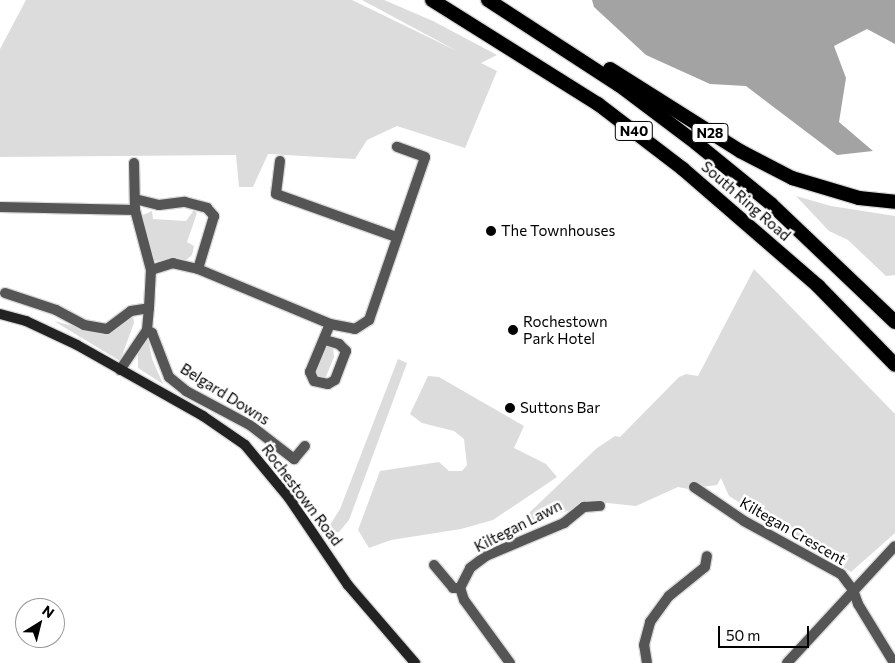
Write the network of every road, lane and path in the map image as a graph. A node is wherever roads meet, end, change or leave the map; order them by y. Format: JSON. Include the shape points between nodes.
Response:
{"nodes":[{"id":1,"x":432,"y":0,"type":"edge"},
{"id":2,"x":488,"y":0,"type":"edge"},
{"id":3,"x":539,"y":30,"type":"junction"},
{"id":4,"x":397,"y":147,"type":"dead end"},
{"id":5,"x":280,"y":161,"type":"dead end"},
{"id":6,"x":134,"y":162,"type":"dead end"},
{"id":7,"x":135,"y":200,"type":"junction"},
{"id":8,"x":895,"y":202,"type":"edge"},
{"id":9,"x":0,"y":207,"type":"edge"},
{"id":10,"x":135,"y":210,"type":"junction"},
{"id":11,"x":396,"y":237,"type":"junction"},
{"id":12,"x":198,"y":268,"type":"junction"},
{"id":13,"x":151,"y":270,"type":"junction"},
{"id":14,"x":818,"y":286,"type":"junction"},
{"id":15,"x":5,"y":293,"type":"dead end"},
{"id":16,"x":149,"y":308,"type":"junction"},
{"id":17,"x":0,"y":314,"type":"edge"},
{"id":18,"x":895,"y":322,"type":"edge"},
{"id":19,"x":330,"y":324,"type":"junction"},
{"id":20,"x":147,"y":330,"type":"junction"},
{"id":21,"x":325,"y":340,"type":"dead end"},
{"id":22,"x":895,"y":365,"type":"edge"},
{"id":23,"x":120,"y":370,"type":"junction"},
{"id":24,"x":895,"y":376,"type":"edge"},
{"id":25,"x":305,"y":446,"type":"dead end"},
{"id":26,"x":694,"y":487,"type":"dead end"},
{"id":27,"x":600,"y":506,"type":"dead end"},
{"id":28,"x":895,"y":546,"type":"edge"},
{"id":29,"x":707,"y":556,"type":"dead end"},
{"id":30,"x":434,"y":566,"type":"dead end"},
{"id":31,"x":460,"y":588,"type":"junction"},
{"id":32,"x":853,"y":590,"type":"junction"},
{"id":33,"x":415,"y":663,"type":"edge"},
{"id":34,"x":510,"y":663,"type":"edge"},
{"id":35,"x":647,"y":663,"type":"edge"},
{"id":36,"x":787,"y":663,"type":"edge"},
{"id":37,"x":894,"y":663,"type":"edge"}],
"edges":[{"from":1,"to":14,"type":"highway","name":"South Ring Road","number":"N40","via":[[598,104],[683,169]]},
{"from":2,"to":3,"type":"highway","name":"South Ring Road","number":"N40"},
{"from":3,"to":8,"type":"highway","number":"N28","via":[[629,80],[740,151],[792,178],[859,198]]},
{"from":3,"to":18,"type":"highway","name":"South Ring Road","number":"N40","via":[[620,85],[771,204]]},
{"from":4,"to":11,"type":"street","via":[[426,158]]},
{"from":5,"to":11,"type":"street","via":[[276,194]]},
{"from":6,"to":7,"type":"street"},
{"from":7,"to":10,"type":"street"},
{"from":7,"to":12,"type":"street","via":[[159,205],[185,202],[207,208],[214,216]]},
{"from":9,"to":10,"type":"street"},
{"from":10,"to":13,"type":"street"},
{"from":11,"to":19,"type":"street","via":[[369,320],[355,329]]},
{"from":12,"to":13,"type":"street","via":[[173,263]]},
{"from":12,"to":19,"type":"street"},
{"from":13,"to":16,"type":"street"},
{"from":14,"to":22,"type":"highway","name":"South Ring Road","number":"N40"},
{"from":14,"to":24,"type":"highway"},
{"from":15,"to":16,"type":"street","via":[[56,310],[84,325],[107,329],[131,311]]},
{"from":16,"to":20,"type":"street"},
{"from":17,"to":23,"type":"main road","name":"Rochestown Road","via":[[52,332]]},
{"from":19,"to":21,"type":"street"},
{"from":20,"to":23,"type":"street"},
{"from":20,"to":25,"type":"street","name":"Belgard Downs","via":[[152,333],[169,377],[186,391],[250,425],[294,459]]},
{"from":23,"to":33,"type":"main road","name":"Rochestown Road","via":[[203,416],[245,445],[288,498],[348,585]]},
{"from":26,"to":32,"type":"street","name":"Kiltegan Crescent","via":[[744,521],[841,574]]},
{"from":27,"to":31,"type":"street","name":"Kiltegan Lawn","via":[[584,507],[564,523],[486,556],[470,568]]},
{"from":28,"to":32,"type":"street"},
{"from":29,"to":35,"type":"street","via":[[705,567],[669,596],[650,622],[644,645]]},
{"from":30,"to":31,"type":"street","via":[[452,588]]},
{"from":31,"to":34,"type":"street","via":[[472,614]]},
{"from":32,"to":36,"type":"street"},
{"from":32,"to":37,"type":"street","name":"Kiltegan Crescent"}]}
